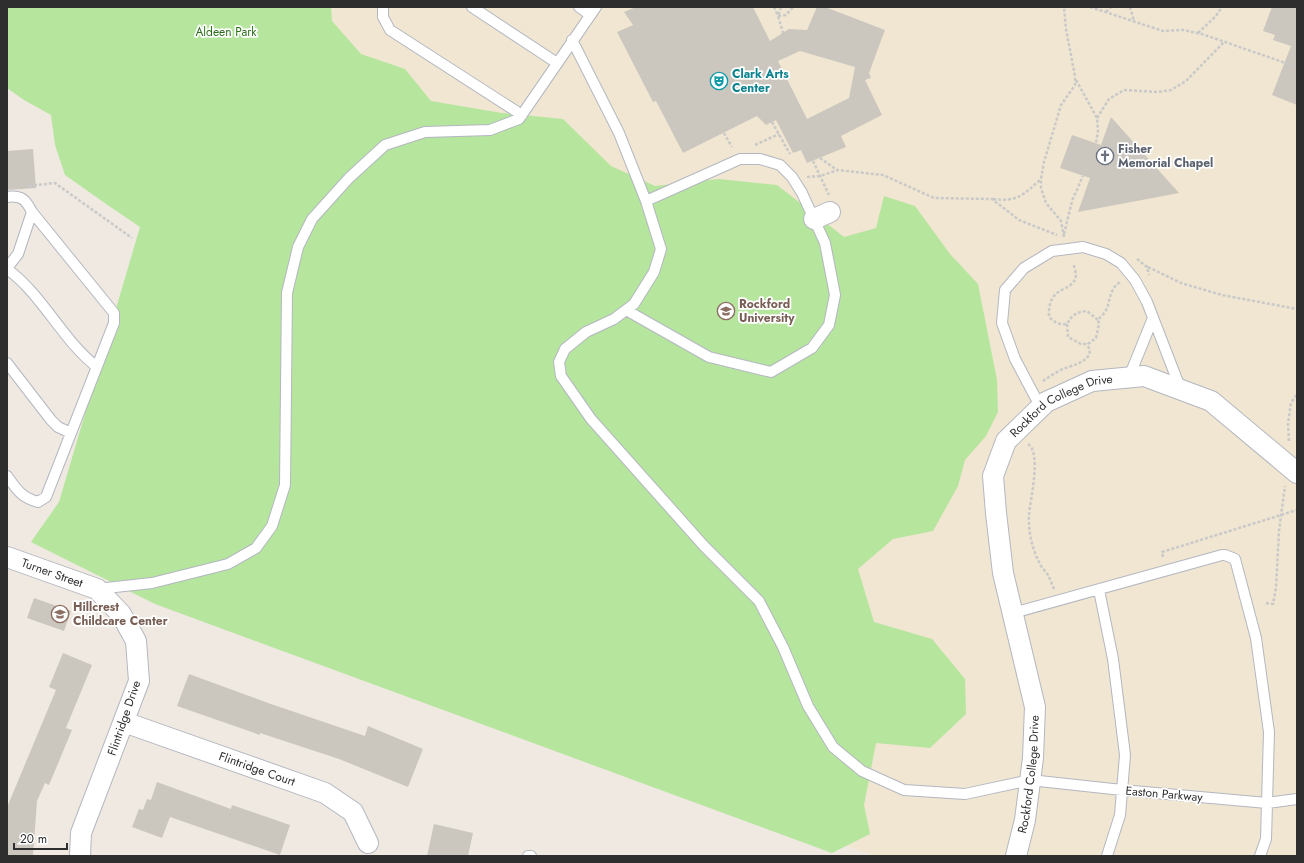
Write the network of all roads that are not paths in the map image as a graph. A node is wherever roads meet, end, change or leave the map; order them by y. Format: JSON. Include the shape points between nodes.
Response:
{"nodes":[{"id":1,"x":383,"y":7,"type":"edge"},
{"id":2,"x":472,"y":7,"type":"edge"},
{"id":3,"x":579,"y":7,"type":"edge"},
{"id":4,"x":593,"y":11,"type":"edge"},
{"id":5,"x":572,"y":40,"type":"junction"},
{"id":6,"x":557,"y":63,"type":"junction"},
{"id":7,"x":522,"y":115,"type":"junction"},
{"id":8,"x":7,"y":197,"type":"edge"},
{"id":9,"x":646,"y":201,"type":"junction"},
{"id":10,"x":32,"y":212,"type":"junction"},
{"id":11,"x":7,"y":269,"type":"edge"},
{"id":12,"x":626,"y":310,"type":"junction"},
{"id":13,"x":1153,"y":318,"type":"junction"},
{"id":14,"x":7,"y":363,"type":"edge"},
{"id":15,"x":97,"y":367,"type":"junction"},
{"id":16,"x":1129,"y":377,"type":"junction"},
{"id":17,"x":1181,"y":390,"type":"junction"},
{"id":18,"x":1040,"y":408,"type":"junction"},
{"id":19,"x":71,"y":433,"type":"junction"},
{"id":20,"x":1292,"y":470,"type":"edge"},
{"id":21,"x":7,"y":476,"type":"edge"},
{"id":22,"x":7,"y":557,"type":"edge"},
{"id":23,"x":97,"y":589,"type":"junction"},
{"id":24,"x":1098,"y":590,"type":"junction"},
{"id":25,"x":1013,"y":613,"type":"junction"},
{"id":26,"x":124,"y":722,"type":"junction"},
{"id":27,"x":1030,"y":780,"type":"junction"},
{"id":28,"x":1122,"y":790,"type":"junction"},
{"id":29,"x":1297,"y":799,"type":"edge"},
{"id":30,"x":1267,"y":803,"type":"junction"},
{"id":31,"x":368,"y":844,"type":"dead end"},
{"id":32,"x":80,"y":856,"type":"edge"},
{"id":33,"x":1016,"y":856,"type":"edge"},
{"id":34,"x":1107,"y":856,"type":"edge"},
{"id":35,"x":1260,"y":856,"type":"edge"}],
"edges":[{"from":1,"to":7,"type":"lane","via":[[383,17],[390,30]]},
{"from":2,"to":6,"type":"lane"},
{"from":3,"to":4,"type":"lane"},
{"from":4,"to":5,"type":"lane"},
{"from":5,"to":6,"type":"lane"},
{"from":5,"to":9,"type":"lane","name":"Easton Parkway","via":[[619,133]]},
{"from":6,"to":7,"type":"lane"},
{"from":7,"to":23,"type":"lane","via":[[519,119],[490,130],[425,132],[385,146],[349,178],[312,219],[298,246],[287,293],[285,484],[272,526],[256,548],[228,564],[152,583]]},
{"from":8,"to":10,"type":"lane","via":[[14,196],[26,201]]},
{"from":9,"to":12,"type":"lane","name":"Easton Parkway","via":[[660,249],[654,272],[634,304]]},
{"from":9,"to":12,"type":"lane","via":[[740,158],[760,159],[780,165],[792,177],[802,193],[825,209],[826,243],[835,295],[829,325],[812,348],[770,372],[709,357]]},
{"from":10,"to":11,"type":"lane","via":[[18,254]]},
{"from":10,"to":15,"type":"lane","via":[[114,313],[114,323]]},
{"from":11,"to":15,"type":"lane","via":[[20,279],[76,348]]},
{"from":12,"to":27,"type":"lane","name":"Easton Parkway","via":[[586,332],[565,349],[559,362],[561,376],[591,420],[704,546],[759,601],[783,647],[808,706],[833,747],[862,771],[904,790],[964,794]]},
{"from":13,"to":16,"type":"lane"},
{"from":13,"to":17,"type":"lane"},
{"from":13,"to":18,"type":"lane","via":[[1135,280],[1121,263],[1106,254],[1083,247],[1052,251],[1024,268],[1005,290],[1002,323],[1015,359]]},
{"from":14,"to":19,"type":"lane","via":[[51,420]]},
{"from":15,"to":19,"type":"lane"},
{"from":16,"to":17,"type":"street","name":"Rockford College Drive","via":[[1144,376]]},
{"from":16,"to":18,"type":"street","name":"Rockford College Drive","via":[[1092,380],[1046,402]]},
{"from":17,"to":20,"type":"street","name":"Rockford College Drive","via":[[1211,401]]},
{"from":18,"to":25,"type":"street","name":"Rockford College Drive","via":[[1006,441],[993,476],[1003,573]]},
{"from":19,"to":21,"type":"lane","via":[[46,497],[38,502],[19,494]]},
{"from":22,"to":23,"type":"street","name":"Turner Street"},
{"from":23,"to":26,"type":"street","name":"Flintridge Drive","via":[[121,614],[136,641],[139,681]]},
{"from":24,"to":25,"type":"lane"},
{"from":24,"to":28,"type":"lane","via":[[1113,659],[1125,755]]},
{"from":24,"to":30,"type":"lane","via":[[1222,555],[1235,559],[1256,638],[1269,732]]},
{"from":25,"to":27,"type":"street","name":"Rockford College Drive","via":[[1035,707]]},
{"from":26,"to":31,"type":"street","name":"Flintridge Court","via":[[325,793],[353,812]]},
{"from":26,"to":32,"type":"street","name":"Flintridge Drive","via":[[81,833]]},
{"from":27,"to":28,"type":"lane","name":"Easton Parkway"},
{"from":27,"to":33,"type":"street","name":"Rockford College Drive","via":[[1025,820]]},
{"from":28,"to":30,"type":"lane","name":"Easton Parkway"},
{"from":28,"to":34,"type":"lane","via":[[1120,815]]},
{"from":29,"to":30,"type":"lane","name":"Easton Parkway"},
{"from":30,"to":35,"type":"lane","via":[[1266,839]]}]}
